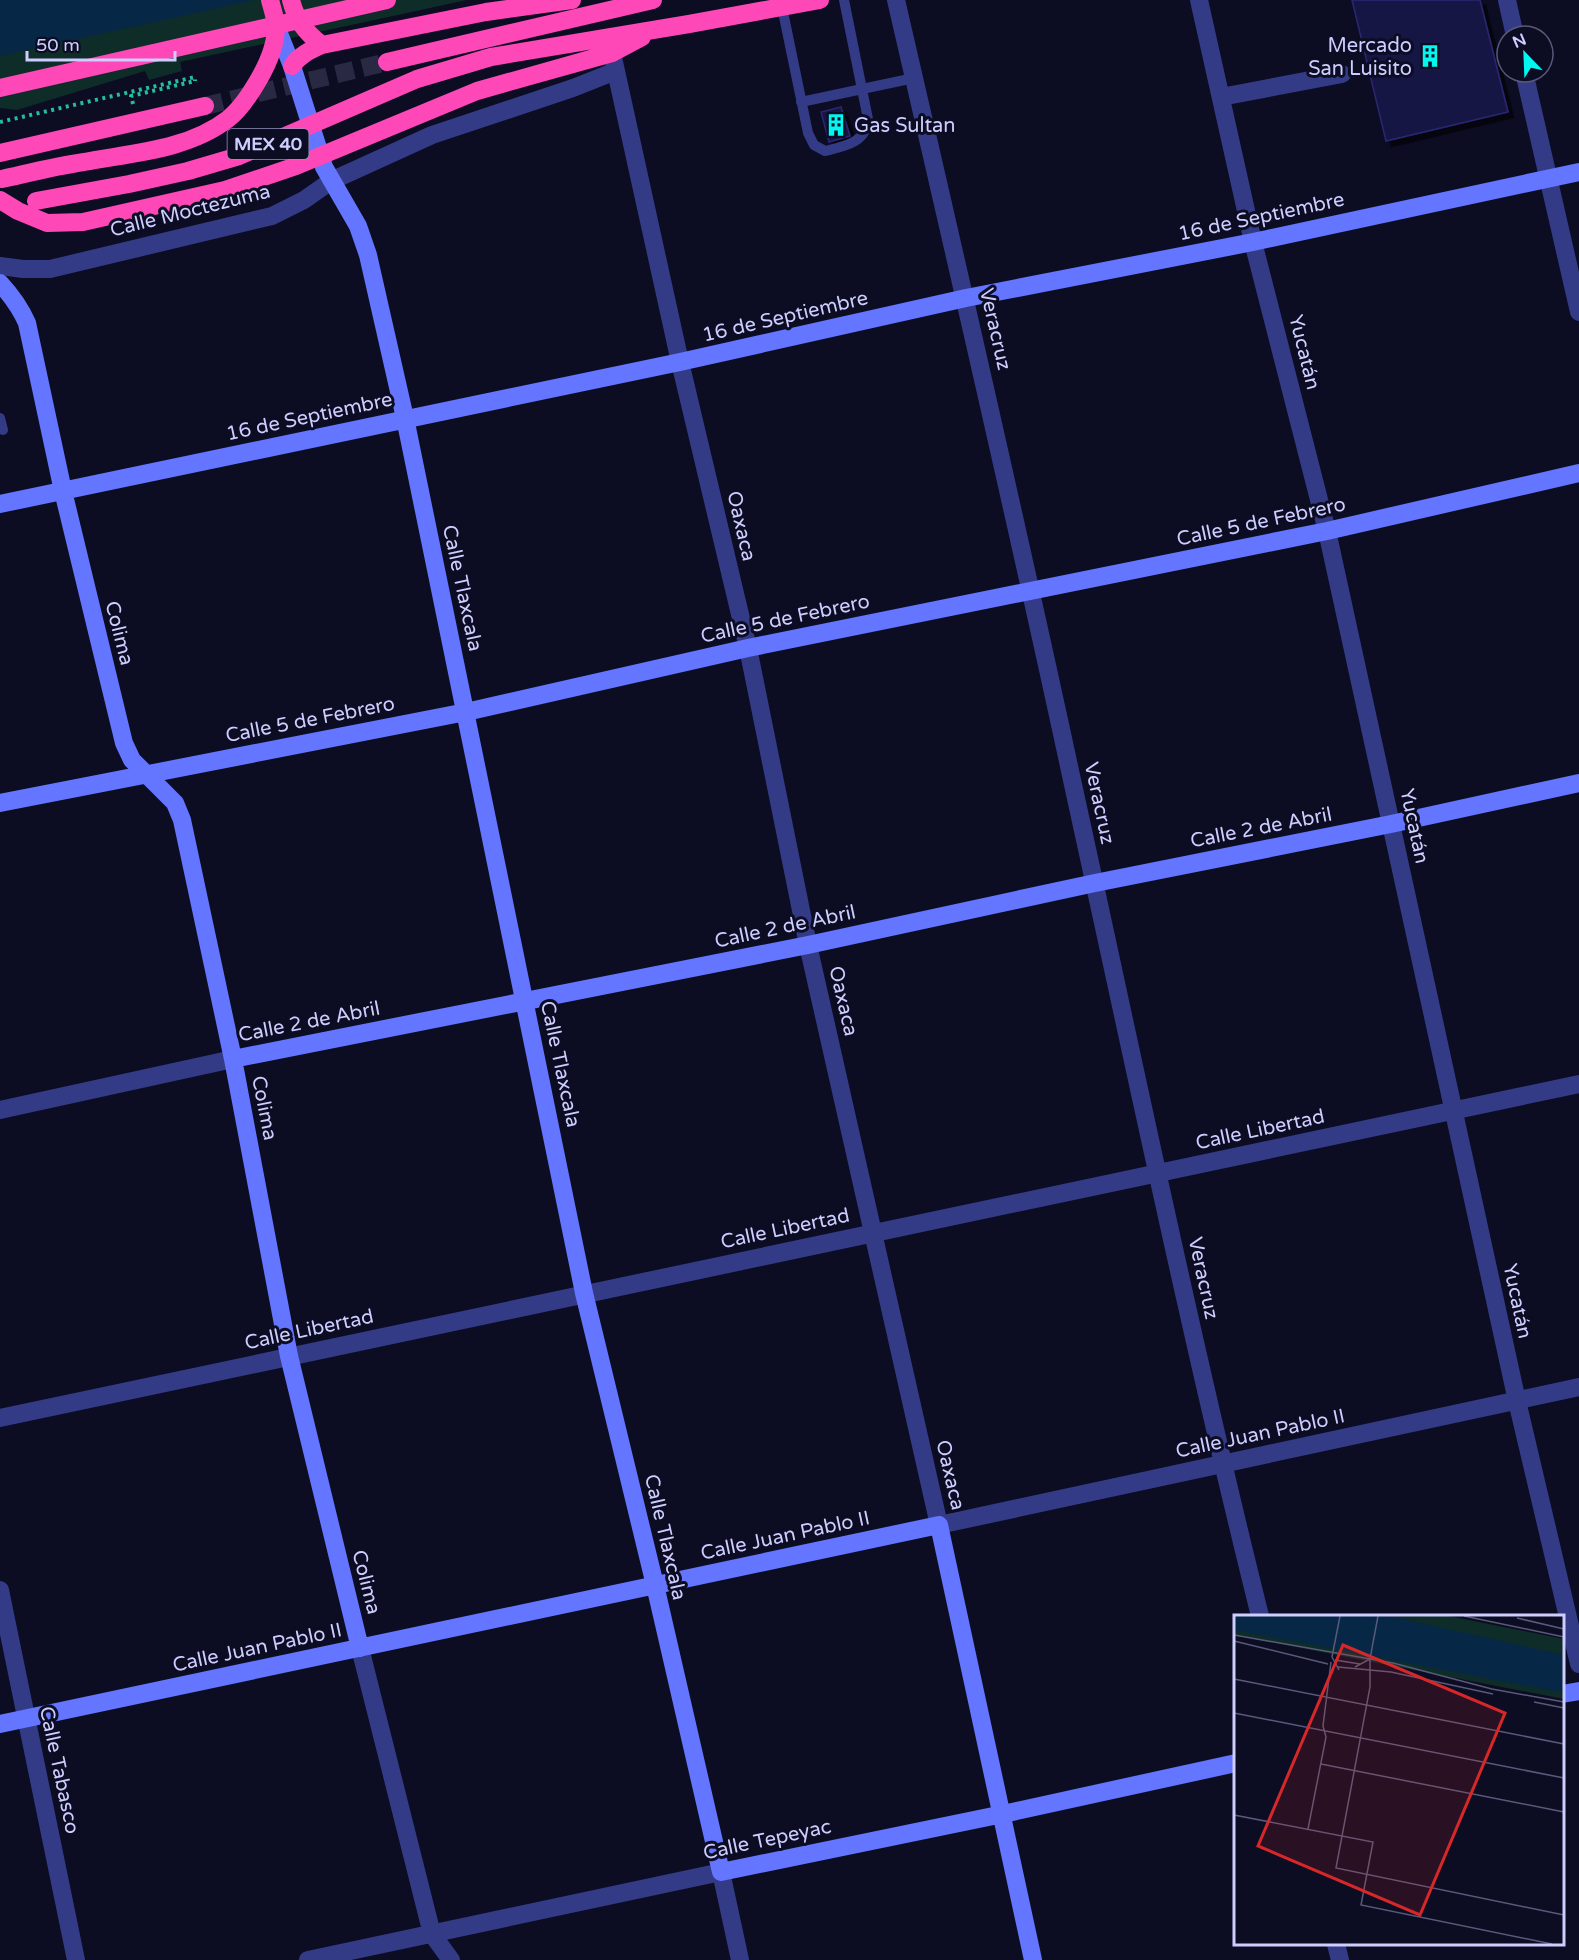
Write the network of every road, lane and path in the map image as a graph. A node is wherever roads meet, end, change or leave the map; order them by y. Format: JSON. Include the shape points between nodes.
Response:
{"nodes":[{"id":1,"x":270,"y":0,"type":"edge"},
{"id":2,"x":291,"y":0,"type":"edge"},
{"id":3,"x":387,"y":0,"type":"edge"},
{"id":4,"x":572,"y":0,"type":"edge"},
{"id":5,"x":653,"y":0,"type":"edge"},
{"id":6,"x":820,"y":0,"type":"edge"},
{"id":7,"x":844,"y":0,"type":"edge"},
{"id":8,"x":896,"y":0,"type":"edge"},
{"id":9,"x":1199,"y":0,"type":"edge"},
{"id":10,"x":1507,"y":0,"type":"edge"},
{"id":11,"x":782,"y":7,"type":"junction"},
{"id":12,"x":1512,"y":24,"type":"edge"},
{"id":13,"x":276,"y":26,"type":"junction"},
{"id":14,"x":651,"y":31,"type":"junction"},
{"id":15,"x":322,"y":45,"type":"junction"},
{"id":16,"x":612,"y":52,"type":"junction"},
{"id":17,"x":387,"y":62,"type":"tunnel mouth"},
{"id":18,"x":292,"y":66,"type":"junction"},
{"id":19,"x":616,"y":71,"type":"junction"},
{"id":20,"x":1342,"y":74,"type":"dead end"},
{"id":21,"x":914,"y":78,"type":"junction"},
{"id":22,"x":1527,"y":84,"type":"edge"},
{"id":23,"x":0,"y":88,"type":"edge"},
{"id":24,"x":861,"y":88,"type":"junction"},
{"id":25,"x":131,"y":96,"type":"dead end"},
{"id":26,"x":1221,"y":97,"type":"junction"},
{"id":27,"x":801,"y":102,"type":"junction"},
{"id":28,"x":205,"y":106,"type":"tunnel mouth"},
{"id":29,"x":0,"y":122,"type":"edge"},
{"id":30,"x":0,"y":153,"type":"edge"},
{"id":31,"x":1579,"y":172,"type":"edge"},
{"id":32,"x":328,"y":174,"type":"junction"},
{"id":33,"x":2,"y":179,"type":"dead end"},
{"id":34,"x":1548,"y":179,"type":"junction"},
{"id":35,"x":0,"y":200,"type":"edge"},
{"id":36,"x":36,"y":201,"type":"dead end"},
{"id":37,"x":1253,"y":242,"type":"junction"},
{"id":38,"x":0,"y":266,"type":"edge"},
{"id":39,"x":0,"y":283,"type":"edge"},
{"id":40,"x":966,"y":298,"type":"junction"},
{"id":41,"x":1579,"y":312,"type":"edge"},
{"id":42,"x":680,"y":362,"type":"junction"},
{"id":43,"x":0,"y":418,"type":"edge"},
{"id":44,"x":405,"y":418,"type":"junction"},
{"id":45,"x":3,"y":430,"type":"dead end"},
{"id":46,"x":1579,"y":474,"type":"edge"},
{"id":47,"x":63,"y":491,"type":"junction"},
{"id":48,"x":0,"y":504,"type":"edge"},
{"id":49,"x":1327,"y":531,"type":"junction"},
{"id":50,"x":1031,"y":590,"type":"junction"},
{"id":51,"x":748,"y":648,"type":"junction"},
{"id":52,"x":466,"y":712,"type":"junction"},
{"id":53,"x":145,"y":775,"type":"junction"},
{"id":54,"x":1579,"y":783,"type":"edge"},
{"id":55,"x":0,"y":803,"type":"edge"},
{"id":56,"x":1391,"y":824,"type":"junction"},
{"id":57,"x":1095,"y":883,"type":"junction"},
{"id":58,"x":808,"y":945,"type":"junction"},
{"id":59,"x":525,"y":1001,"type":"junction"},
{"id":60,"x":233,"y":1059,"type":"junction"},
{"id":61,"x":1579,"y":1084,"type":"edge"},
{"id":62,"x":0,"y":1110,"type":"edge"},
{"id":63,"x":1453,"y":1112,"type":"junction"},
{"id":64,"x":1158,"y":1173,"type":"junction"},
{"id":65,"x":874,"y":1232,"type":"junction"},
{"id":66,"x":584,"y":1293,"type":"junction"},
{"id":67,"x":289,"y":1356,"type":"junction"},
{"id":68,"x":1579,"y":1387,"type":"edge"},
{"id":69,"x":1517,"y":1401,"type":"junction"},
{"id":70,"x":0,"y":1418,"type":"edge"},
{"id":71,"x":1222,"y":1464,"type":"junction"},
{"id":72,"x":939,"y":1525,"type":"junction"},
{"id":73,"x":655,"y":1585,"type":"junction"},
{"id":74,"x":0,"y":1590,"type":"edge"},
{"id":75,"x":1260,"y":1615,"type":"edge"},
{"id":76,"x":360,"y":1648,"type":"junction"},
{"id":77,"x":1579,"y":1664,"type":"edge"},
{"id":78,"x":1579,"y":1691,"type":"edge"},
{"id":79,"x":1564,"y":1694,"type":"edge"},
{"id":80,"x":26,"y":1719,"type":"junction"},
{"id":81,"x":0,"y":1724,"type":"edge"},
{"id":82,"x":1234,"y":1763,"type":"edge"},
{"id":83,"x":1003,"y":1814,"type":"junction"},
{"id":84,"x":721,"y":1872,"type":"junction"},
{"id":85,"x":432,"y":1934,"type":"junction"},
{"id":86,"x":1336,"y":1945,"type":"edge"},
{"id":87,"x":76,"y":1960,"type":"edge"},
{"id":88,"x":308,"y":1960,"type":"edge"},
{"id":89,"x":451,"y":1960,"type":"edge"},
{"id":90,"x":740,"y":1960,"type":"edge"},
{"id":91,"x":1033,"y":1960,"type":"edge"},
{"id":92,"x":1340,"y":1960,"type":"edge"}],
"edges":[{"from":1,"to":13,"type":"highway"},
{"from":2,"to":15,"type":"highway","via":[[299,23]]},
{"from":3,"to":23,"type":"highway"},
{"from":4,"to":15,"type":"highway","via":[[486,12]]},
{"from":5,"to":17,"type":"highway"},
{"from":6,"to":11,"type":"highway","number":"MEX 40"},
{"from":7,"to":24,"type":"lane"},
{"from":8,"to":21,"type":"street","name":"Veracruz"},
{"from":9,"to":26,"type":"street","name":"Yucatán"},
{"from":10,"to":12,"type":"street"},
{"from":11,"to":14,"type":"highway","number":"MEX 40"},
{"from":11,"to":27,"type":"lane"},
{"from":13,"to":18,"type":"street","name":"Calle Tlaxcala"},
{"from":13,"to":33,"type":"highway","via":[[263,71],[238,110],[212,130],[159,148]]},
{"from":14,"to":16,"type":"highway"},
{"from":14,"to":36,"type":"highway","number":"MEX 40","via":[[491,57],[417,79],[239,156],[188,171]]},
{"from":15,"to":18,"type":"highway","via":[[298,58]]},
{"from":16,"to":19,"type":"street","name":"Oaxaca"},
{"from":16,"to":35,"type":"highway","via":[[477,91],[296,166],[225,190],[83,222],[47,223]]},
{"from":18,"to":32,"type":"street","name":"Calle Tlaxcala"},
{"from":19,"to":32,"type":"street","name":"Calle Moctezuma"},
{"from":19,"to":42,"type":"street","name":"Oaxaca"},
{"from":20,"to":26,"type":"street"},
{"from":21,"to":24,"type":"lane"},
{"from":21,"to":40,"type":"street","name":"Veracruz"},
{"from":22,"to":34,"type":"street"},
{"from":24,"to":27,"type":"lane"},
{"from":24,"to":27,"type":"lane","via":[[868,119],[864,134],[852,144],[825,151],[811,140]]},
{"from":25,"to":29,"type":"path","via":[[195,81],[195,77]]},
{"from":26,"to":37,"type":"street","name":"Yucatán"},
{"from":28,"to":30,"type":"highway"},
{"from":31,"to":34,"type":"street","name":"16 de Septiembre"},
{"from":32,"to":38,"type":"street","name":"Calle Moctezuma","via":[[304,200],[272,216],[50,269]]},
{"from":32,"to":44,"type":"street","name":"Calle Tlaxcala","via":[[346,201],[368,255]]},
{"from":34,"to":37,"type":"street","name":"16 de Septiembre"},
{"from":34,"to":41,"type":"street"},
{"from":37,"to":40,"type":"street","name":"16 de Septiembre"},
{"from":37,"to":49,"type":"street","name":"Yucatán"},
{"from":39,"to":47,"type":"street","name":"Colima","via":[[13,296],[27,323]]},
{"from":40,"to":42,"type":"street","name":"16 de Septiembre"},
{"from":40,"to":50,"type":"street","name":"Veracruz"},
{"from":42,"to":44,"type":"street","name":"16 de Septiembre"},
{"from":42,"to":51,"type":"street","name":"Oaxaca"},
{"from":43,"to":45,"type":"lane"},
{"from":44,"to":47,"type":"street","name":"16 de Septiembre"},
{"from":44,"to":52,"type":"street","name":"Calle Tlaxcala"},
{"from":46,"to":49,"type":"street","name":"Calle 5 de Febrero"},
{"from":47,"to":48,"type":"street","name":"16 de Septiembre"},
{"from":47,"to":53,"type":"street","name":"Colima","via":[[124,743]]},
{"from":49,"to":50,"type":"street","name":"Calle 5 de Febrero"},
{"from":49,"to":56,"type":"street","name":"Yucatán"},
{"from":50,"to":51,"type":"street","name":"Calle 5 de Febrero"},
{"from":50,"to":57,"type":"street","name":"Veracruz"},
{"from":51,"to":52,"type":"street","name":"Calle 5 de Febrero"},
{"from":51,"to":58,"type":"street","name":"Oaxaca"},
{"from":52,"to":53,"type":"street","name":"Calle 5 de Febrero"},
{"from":52,"to":59,"type":"street","name":"Calle Tlaxcala"},
{"from":53,"to":55,"type":"street","name":"Calle 5 de Febrero"},
{"from":53,"to":60,"type":"street","name":"Colima","via":[[175,803],[182,820]]},
{"from":54,"to":56,"type":"street","name":"Calle 2 de Abril"},
{"from":56,"to":57,"type":"street","name":"Calle 2 de Abril"},
{"from":56,"to":63,"type":"street","name":"Yucatán"},
{"from":57,"to":58,"type":"street","name":"Calle 2 de Abril"},
{"from":57,"to":64,"type":"street","name":"Veracruz"},
{"from":58,"to":59,"type":"street","name":"Calle 2 de Abril"},
{"from":58,"to":65,"type":"street","name":"Oaxaca"},
{"from":59,"to":60,"type":"street","name":"Calle 2 de Abril"},
{"from":59,"to":66,"type":"street","name":"Calle Tlaxcala"},
{"from":60,"to":62,"type":"street","name":"Calle 2 de Abril"},
{"from":60,"to":67,"type":"street","name":"Colima"},
{"from":61,"to":63,"type":"street","name":"Calle Libertad"},
{"from":63,"to":64,"type":"street","name":"Calle Libertad"},
{"from":63,"to":69,"type":"street","name":"Yucatán"},
{"from":64,"to":65,"type":"street","name":"Calle Libertad"},
{"from":64,"to":71,"type":"street","name":"Veracruz"},
{"from":65,"to":66,"type":"street","name":"Calle Libertad"},
{"from":65,"to":72,"type":"street","name":"Oaxaca"},
{"from":66,"to":67,"type":"street","name":"Calle Libertad"},
{"from":66,"to":73,"type":"street","name":"Calle Tlaxcala"},
{"from":67,"to":70,"type":"street","name":"Calle Libertad"},
{"from":67,"to":76,"type":"street","name":"Colima"},
{"from":68,"to":69,"type":"street","name":"Calle Juan Pablo II"},
{"from":69,"to":71,"type":"street","name":"Calle Juan Pablo II"},
{"from":69,"to":77,"type":"street","name":"Yucatán"},
{"from":71,"to":72,"type":"street","name":"Calle Juan Pablo II"},
{"from":71,"to":75,"type":"street","name":"Veracruz"},
{"from":72,"to":73,"type":"street","name":"Calle Juan Pablo II"},
{"from":72,"to":83,"type":"street","name":"Oaxaca"},
{"from":73,"to":76,"type":"street","name":"Calle Juan Pablo II"},
{"from":73,"to":84,"type":"street","name":"Calle Tlaxcala"},
{"from":74,"to":80,"type":"street","name":"Calle Tabasco"},
{"from":76,"to":80,"type":"street","name":"Calle Juan Pablo II"},
{"from":76,"to":85,"type":"street","name":"Colima"},
{"from":78,"to":79,"type":"street"},
{"from":80,"to":81,"type":"street","name":"Calle Juan Pablo II"},
{"from":80,"to":87,"type":"street","name":"Calle Tabasco"},
{"from":82,"to":83,"type":"street","name":"Calle Tepeyac"},
{"from":83,"to":84,"type":"street","name":"Calle Tepeyac"},
{"from":83,"to":91,"type":"street","name":"Oaxaca"},
{"from":84,"to":85,"type":"street","name":"Calle Tepeyac"},
{"from":84,"to":90,"type":"street","name":"Calle Tlaxcala"},
{"from":85,"to":88,"type":"street","name":"Calle Tepeyac"},
{"from":85,"to":89,"type":"street","name":"Colima"},
{"from":86,"to":92,"type":"street"}]}
